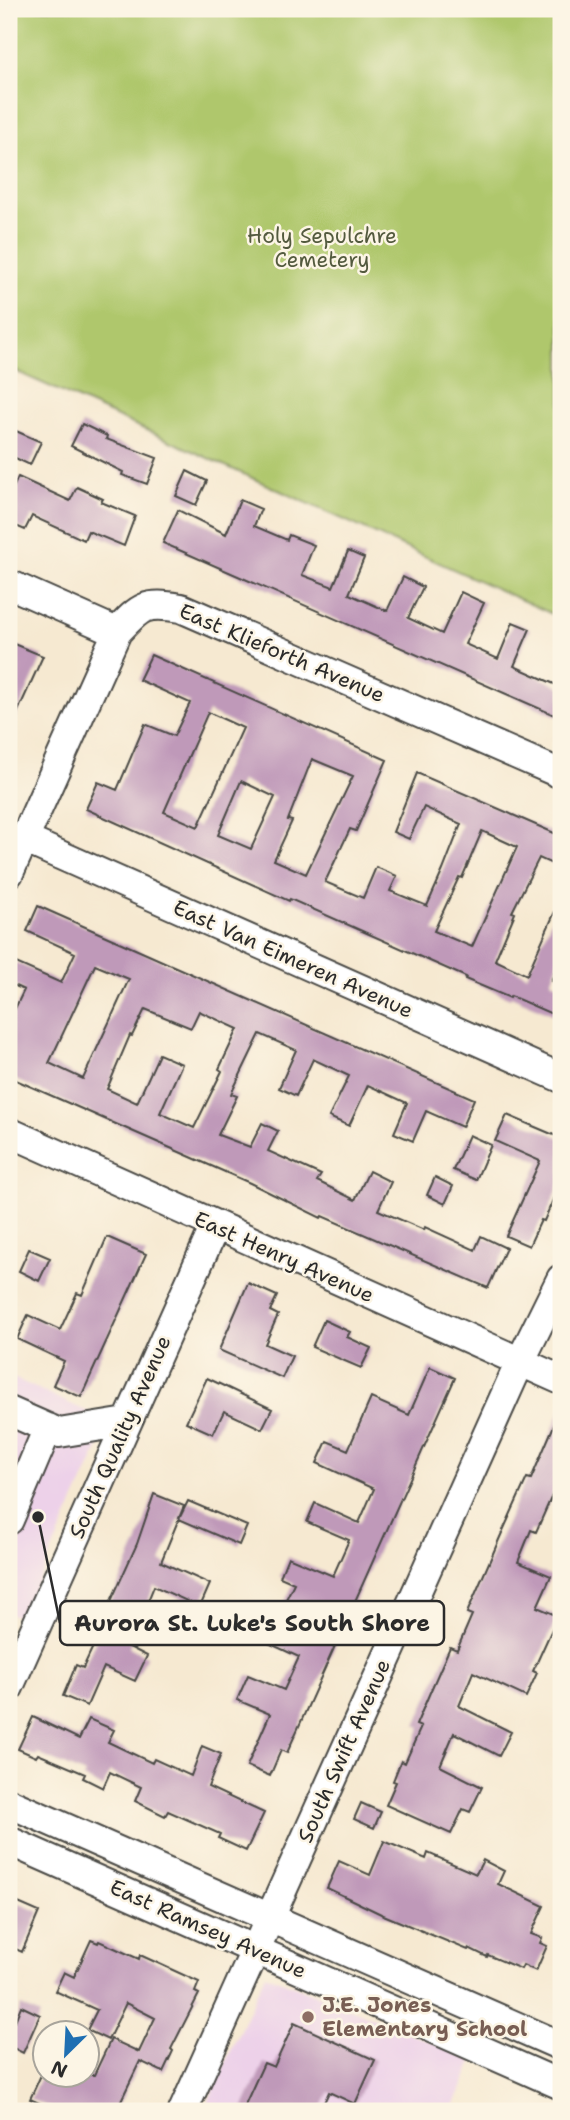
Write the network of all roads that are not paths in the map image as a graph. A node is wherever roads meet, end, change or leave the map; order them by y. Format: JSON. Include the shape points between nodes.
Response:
{"nodes":[{"id":1,"x":9,"y":584,"type":"edge"},
{"id":2,"x":117,"y":632,"type":"junction"},
{"id":3,"x":561,"y":774,"type":"edge"},
{"id":4,"x":24,"y":839,"type":"junction"},
{"id":5,"x":9,"y":873,"type":"edge"},
{"id":6,"x":561,"y":1078,"type":"edge"},
{"id":7,"x":9,"y":1132,"type":"edge"},
{"id":8,"x":215,"y":1226,"type":"junction"},
{"id":9,"x":561,"y":1279,"type":"edge"},
{"id":10,"x":520,"y":1362,"type":"junction"},
{"id":11,"x":561,"y":1380,"type":"edge"},
{"id":12,"x":9,"y":1411,"type":"edge"},
{"id":13,"x":127,"y":1422,"type":"junction"},
{"id":14,"x":48,"y":1428,"type":"junction"},
{"id":15,"x":9,"y":1520,"type":"edge"},
{"id":16,"x":9,"y":1687,"type":"edge"},
{"id":17,"x":9,"y":1803,"type":"edge"},
{"id":18,"x":9,"y":1841,"type":"edge"},
{"id":19,"x":269,"y":1917,"type":"junction"},
{"id":20,"x":255,"y":1949,"type":"junction"},
{"id":21,"x":561,"y":2046,"type":"edge"},
{"id":22,"x":561,"y":2085,"type":"edge"},
{"id":23,"x":183,"y":2111,"type":"edge"}],
"edges":[{"from":1,"to":2,"type":"street"},
{"from":2,"to":3,"type":"street","name":"East Klieforth Avenue","via":[[132,615],[154,603],[181,608]]},
{"from":2,"to":4,"type":"street"},
{"from":4,"to":5,"type":"street"},
{"from":4,"to":6,"type":"street","name":"East Van Eimeren Avenue"},
{"from":7,"to":8,"type":"street","name":"East Henry Avenue"},
{"from":8,"to":10,"type":"street","name":"East Henry Avenue"},
{"from":8,"to":13,"type":"street","name":"South Quality Avenue"},
{"from":9,"to":10,"type":"street","name":"South Swift Avenue"},
{"from":10,"to":11,"type":"street","name":"East Henry Avenue"},
{"from":10,"to":19,"type":"street","name":"South Swift Avenue"},
{"from":12,"to":14,"type":"street"},
{"from":13,"to":14,"type":"street","via":[[59,1433]]},
{"from":13,"to":16,"type":"street","name":"South Quality Avenue"},
{"from":14,"to":15,"type":"street"},
{"from":17,"to":19,"type":"street","name":"East Ramsey Avenue"},
{"from":18,"to":20,"type":"street","name":"East Ramsey Avenue"},
{"from":19,"to":20,"type":"street","name":"South Swift Avenue"},
{"from":19,"to":21,"type":"street","name":"East Ramsey Avenue"},
{"from":20,"to":22,"type":"street","name":"East Ramsey Avenue"},
{"from":20,"to":23,"type":"street","name":"South Swift Avenue"}]}
